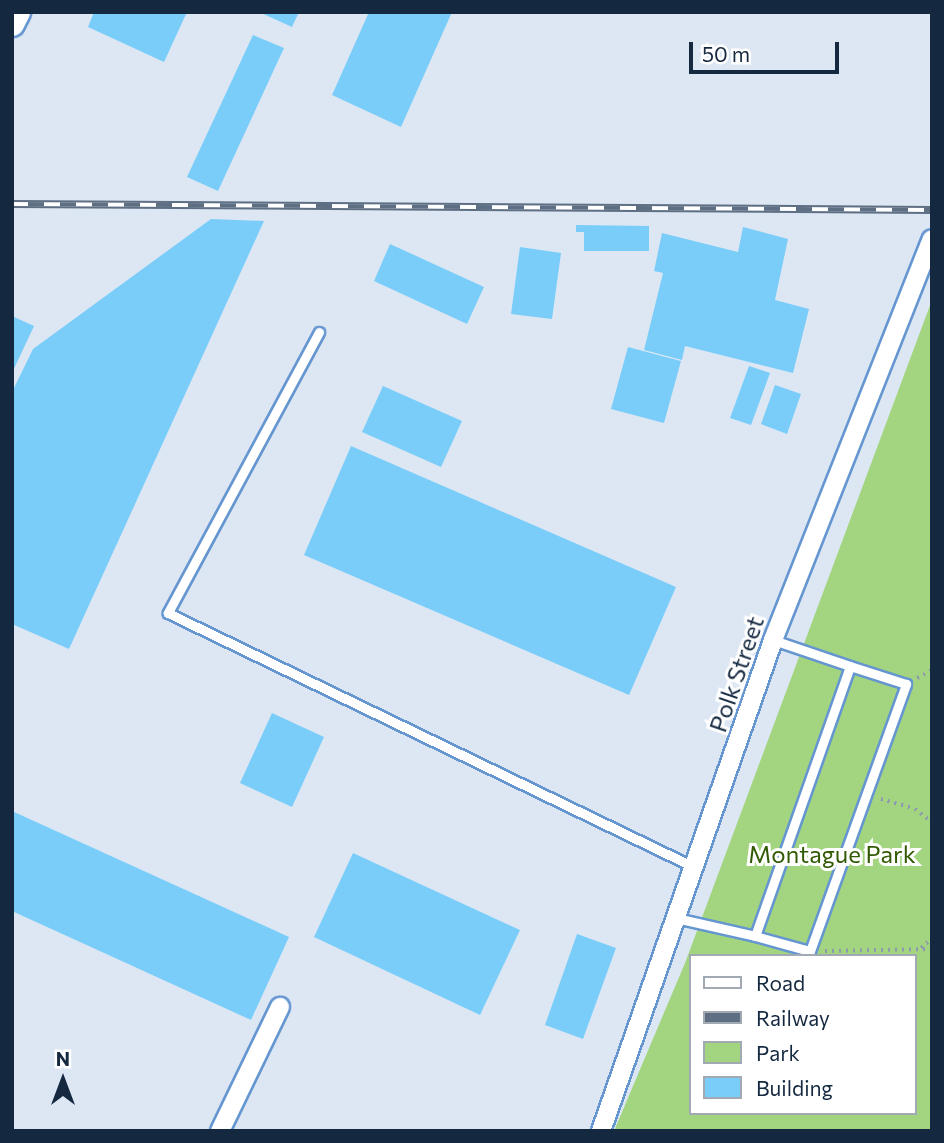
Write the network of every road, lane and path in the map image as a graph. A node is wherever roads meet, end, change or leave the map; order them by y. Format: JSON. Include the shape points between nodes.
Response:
{"nodes":[{"id":1,"x":18,"y":12,"type":"edge"},
{"id":2,"x":12,"y":24,"type":"edge"},
{"id":3,"x":932,"y":239,"type":"edge"},
{"id":4,"x":319,"y":332,"type":"dead end"},
{"id":5,"x":773,"y":640,"type":"junction"},
{"id":6,"x":850,"y":666,"type":"junction"},
{"id":7,"x":867,"y":794,"type":"junction"},
{"id":8,"x":932,"y":822,"type":"edge"},
{"id":9,"x":695,"y":868,"type":"junction"},
{"id":10,"x":676,"y":918,"type":"junction"},
{"id":11,"x":755,"y":936,"type":"junction"},
{"id":12,"x":932,"y":938,"type":"edge"},
{"id":13,"x":919,"y":949,"type":"junction"},
{"id":14,"x":932,"y":949,"type":"edge"},
{"id":15,"x":810,"y":951,"type":"junction"},
{"id":16,"x":280,"y":1007,"type":"dead end"},
{"id":17,"x":220,"y":1131,"type":"edge"},
{"id":18,"x":601,"y":1131,"type":"edge"}],
"edges":[{"from":1,"to":2,"type":"main road"},
{"from":3,"to":5,"type":"street","name":"Polk Street"},
{"from":4,"to":9,"type":"lane","via":[[168,613]]},
{"from":5,"to":6,"type":"lane"},
{"from":5,"to":9,"type":"street","name":"Polk Street"},
{"from":6,"to":7,"type":"lane","via":[[906,684]]},
{"from":6,"to":11,"type":"lane"},
{"from":7,"to":8,"type":"path","via":[[915,809]]},
{"from":7,"to":15,"type":"lane"},
{"from":9,"to":10,"type":"street","name":"Polk Street"},
{"from":10,"to":11,"type":"lane"},
{"from":10,"to":18,"type":"street","name":"Polk Street"},
{"from":11,"to":15,"type":"lane"},
{"from":12,"to":13,"type":"path"},
{"from":13,"to":14,"type":"path"},
{"from":13,"to":15,"type":"path"},
{"from":16,"to":17,"type":"street"}]}
